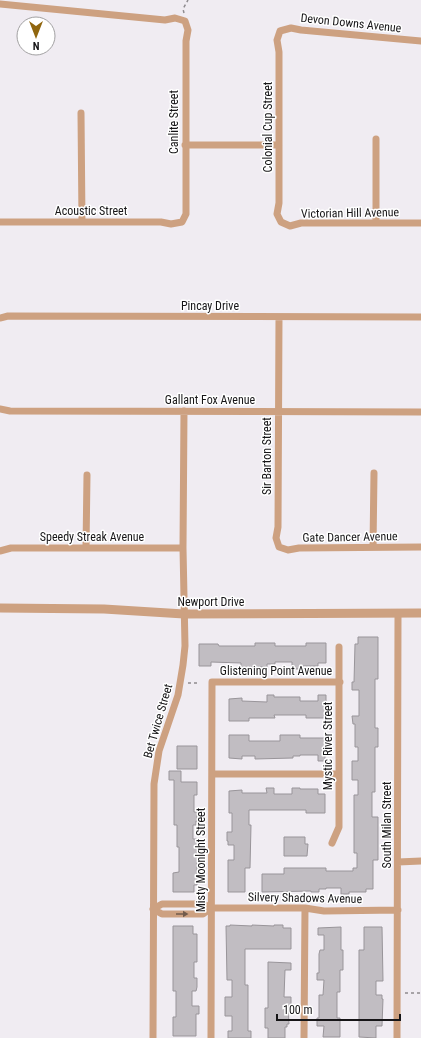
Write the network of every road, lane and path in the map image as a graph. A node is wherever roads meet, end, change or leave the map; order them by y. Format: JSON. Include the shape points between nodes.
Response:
{"nodes":[{"id":1,"x":188,"y":0,"type":"edge"},
{"id":2,"x":0,"y":4,"type":"edge"},
{"id":3,"x":185,"y":21,"type":"junction"},
{"id":4,"x":280,"y":31,"type":"joint"},
{"id":5,"x":421,"y":41,"type":"edge"},
{"id":6,"x":82,"y":113,"type":"dead end"},
{"id":7,"x":376,"y":139,"type":"dead end"},
{"id":8,"x":185,"y":145,"type":"junction"},
{"id":9,"x":279,"y":145,"type":"junction"},
{"id":10,"x":0,"y":222,"type":"edge"},
{"id":11,"x":82,"y":222,"type":"junction"},
{"id":12,"x":182,"y":222,"type":"joint"},
{"id":13,"x":280,"y":222,"type":"joint"},
{"id":14,"x":376,"y":223,"type":"junction"},
{"id":15,"x":421,"y":223,"type":"edge"},
{"id":16,"x":278,"y":317,"type":"junction"},
{"id":17,"x":421,"y":317,"type":"edge"},
{"id":18,"x":0,"y":318,"type":"edge"},
{"id":19,"x":0,"y":409,"type":"edge"},
{"id":20,"x":184,"y":410,"type":"junction"},
{"id":21,"x":279,"y":411,"type":"junction"},
{"id":22,"x":421,"y":412,"type":"edge"},
{"id":23,"x":374,"y":473,"type":"dead end"},
{"id":24,"x":87,"y":475,"type":"dead end"},
{"id":25,"x":279,"y":547,"type":"joint"},
{"id":26,"x":373,"y":547,"type":"junction"},
{"id":27,"x":421,"y":547,"type":"edge"},
{"id":28,"x":86,"y":548,"type":"junction"},
{"id":29,"x":184,"y":548,"type":"junction"},
{"id":30,"x":0,"y":551,"type":"edge"},
{"id":31,"x":0,"y":608,"type":"edge"},
{"id":32,"x":398,"y":613,"type":"junction"},
{"id":33,"x":421,"y":613,"type":"edge"},
{"id":34,"x":184,"y":614,"type":"junction"},
{"id":35,"x":339,"y":647,"type":"dead end"},
{"id":36,"x":212,"y":682,"type":"joint"},
{"id":37,"x":340,"y":682,"type":"junction"},
{"id":38,"x":188,"y":683,"type":"dead end"},
{"id":39,"x":198,"y":683,"type":"dead end"},
{"id":40,"x":212,"y":774,"type":"junction"},
{"id":41,"x":339,"y":774,"type":"junction"},
{"id":42,"x":332,"y":843,"type":"dead end"},
{"id":43,"x":421,"y":861,"type":"edge"},
{"id":44,"x":398,"y":862,"type":"junction"},
{"id":45,"x":212,"y":908,"type":"junction"},
{"id":46,"x":304,"y":908,"type":"junction"},
{"id":47,"x":153,"y":909,"type":"junction"},
{"id":48,"x":398,"y":910,"type":"junction"},
{"id":49,"x":397,"y":993,"type":"junction"},
{"id":50,"x":421,"y":993,"type":"edge"},
{"id":51,"x":153,"y":1038,"type":"edge"},
{"id":52,"x":211,"y":1038,"type":"edge"},
{"id":53,"x":304,"y":1038,"type":"edge"},
{"id":54,"x":397,"y":1038,"type":"edge"}],
"edges":[{"from":1,"to":3,"type":"path","via":[[183,9]]},
{"from":2,"to":3,"type":"street","via":[[165,20],[175,18]]},
{"from":3,"to":8,"type":"street","name":"Canlite Street","via":[[188,30]]},
{"from":4,"to":5,"type":"street","name":"Devon Downs Avenue","via":[[290,28]]},
{"from":4,"to":9,"type":"street","name":"Colonial Cup Street","via":[[277,40]]},
{"from":6,"to":11,"type":"street"},
{"from":7,"to":14,"type":"street"},
{"from":8,"to":9,"type":"street"},
{"from":8,"to":12,"type":"street","name":"Canlite Street","via":[[186,214]]},
{"from":9,"to":13,"type":"street","name":"Colonial Cup Street","via":[[277,214]]},
{"from":10,"to":11,"type":"street","name":"Acoustic Street"},
{"from":11,"to":12,"type":"street","name":"Acoustic Street"},
{"from":13,"to":14,"type":"street","name":"Victorian Hill Avenue","via":[[290,226],[300,223]]},
{"from":14,"to":15,"type":"street","name":"Victorian Hill Avenue"},
{"from":16,"to":17,"type":"street","name":"Pincay Drive"},
{"from":16,"to":18,"type":"street","name":"Pincay Drive"},
{"from":16,"to":21,"type":"street","name":"Sir Barton Street"},
{"from":19,"to":20,"type":"street","name":"Gallant Fox Avenue"},
{"from":20,"to":21,"type":"street","name":"Gallant Fox Avenue"},
{"from":20,"to":29,"type":"street","name":"Bet Twice Street"},
{"from":21,"to":22,"type":"street","name":"Gallant Fox Avenue"},
{"from":21,"to":25,"type":"street","name":"Sir Barton Street","via":[[276,538]]},
{"from":23,"to":26,"type":"street"},
{"from":24,"to":28,"type":"street"},
{"from":25,"to":26,"type":"street","name":"Gate Dancer Avenue","via":[[288,550]]},
{"from":26,"to":27,"type":"street","name":"Gate Dancer Avenue"},
{"from":28,"to":29,"type":"street","name":"Speedy Streak Avenue"},
{"from":28,"to":30,"type":"street","name":"Speedy Streak Avenue","via":[[11,548]]},
{"from":29,"to":34,"type":"street","name":"Bet Twice Street"},
{"from":31,"to":34,"type":"street","name":"Newport Drive","via":[[104,609]]},
{"from":32,"to":33,"type":"street","name":"Newport Drive"},
{"from":32,"to":34,"type":"street","name":"Newport Drive"},
{"from":32,"to":44,"type":"street","name":"South Milan Street"},
{"from":34,"to":47,"type":"street","name":"Bet Twice Street","via":[[185,646],[181,681],[159,751],[154,784]]},
{"from":35,"to":37,"type":"street","name":"Mystic River Street"},
{"from":36,"to":37,"type":"street","name":"Glistening Point Avenue"},
{"from":36,"to":40,"type":"street","name":"Misty Moonlght Street"},
{"from":37,"to":41,"type":"street","name":"Mystic River Street"},
{"from":38,"to":39,"type":"path"},
{"from":40,"to":41,"type":"street"},
{"from":40,"to":45,"type":"street","name":"Misty Moonlght Street"},
{"from":41,"to":42,"type":"street","name":"Mystic River Street","via":[[339,827]]},
{"from":43,"to":44,"type":"street"},
{"from":44,"to":48,"type":"street","name":"South Milan Street"},
{"from":45,"to":46,"type":"street","name":"Silvery Shadows Avenue"},
{"from":45,"to":47,"type":"street","name":"Silvery Shadows Avenue","via":[[203,904],[162,904]]},
{"from":47,"to":45,"type":"street","name":"Silvery Shadows Avenue","one_way":true,"via":[[162,914],[203,914]]},
{"from":45,"to":52,"type":"street","name":"Misty Moonlght Street"},
{"from":46,"to":48,"type":"street","name":"Silvery Shadows Avenue","via":[[324,911]]},
{"from":46,"to":53,"type":"street"},
{"from":47,"to":51,"type":"street","name":"Bet Twice Street"},
{"from":48,"to":49,"type":"street","name":"South Milan Street"},
{"from":49,"to":50,"type":"path"},
{"from":49,"to":54,"type":"street","name":"South Milan Street"}]}
